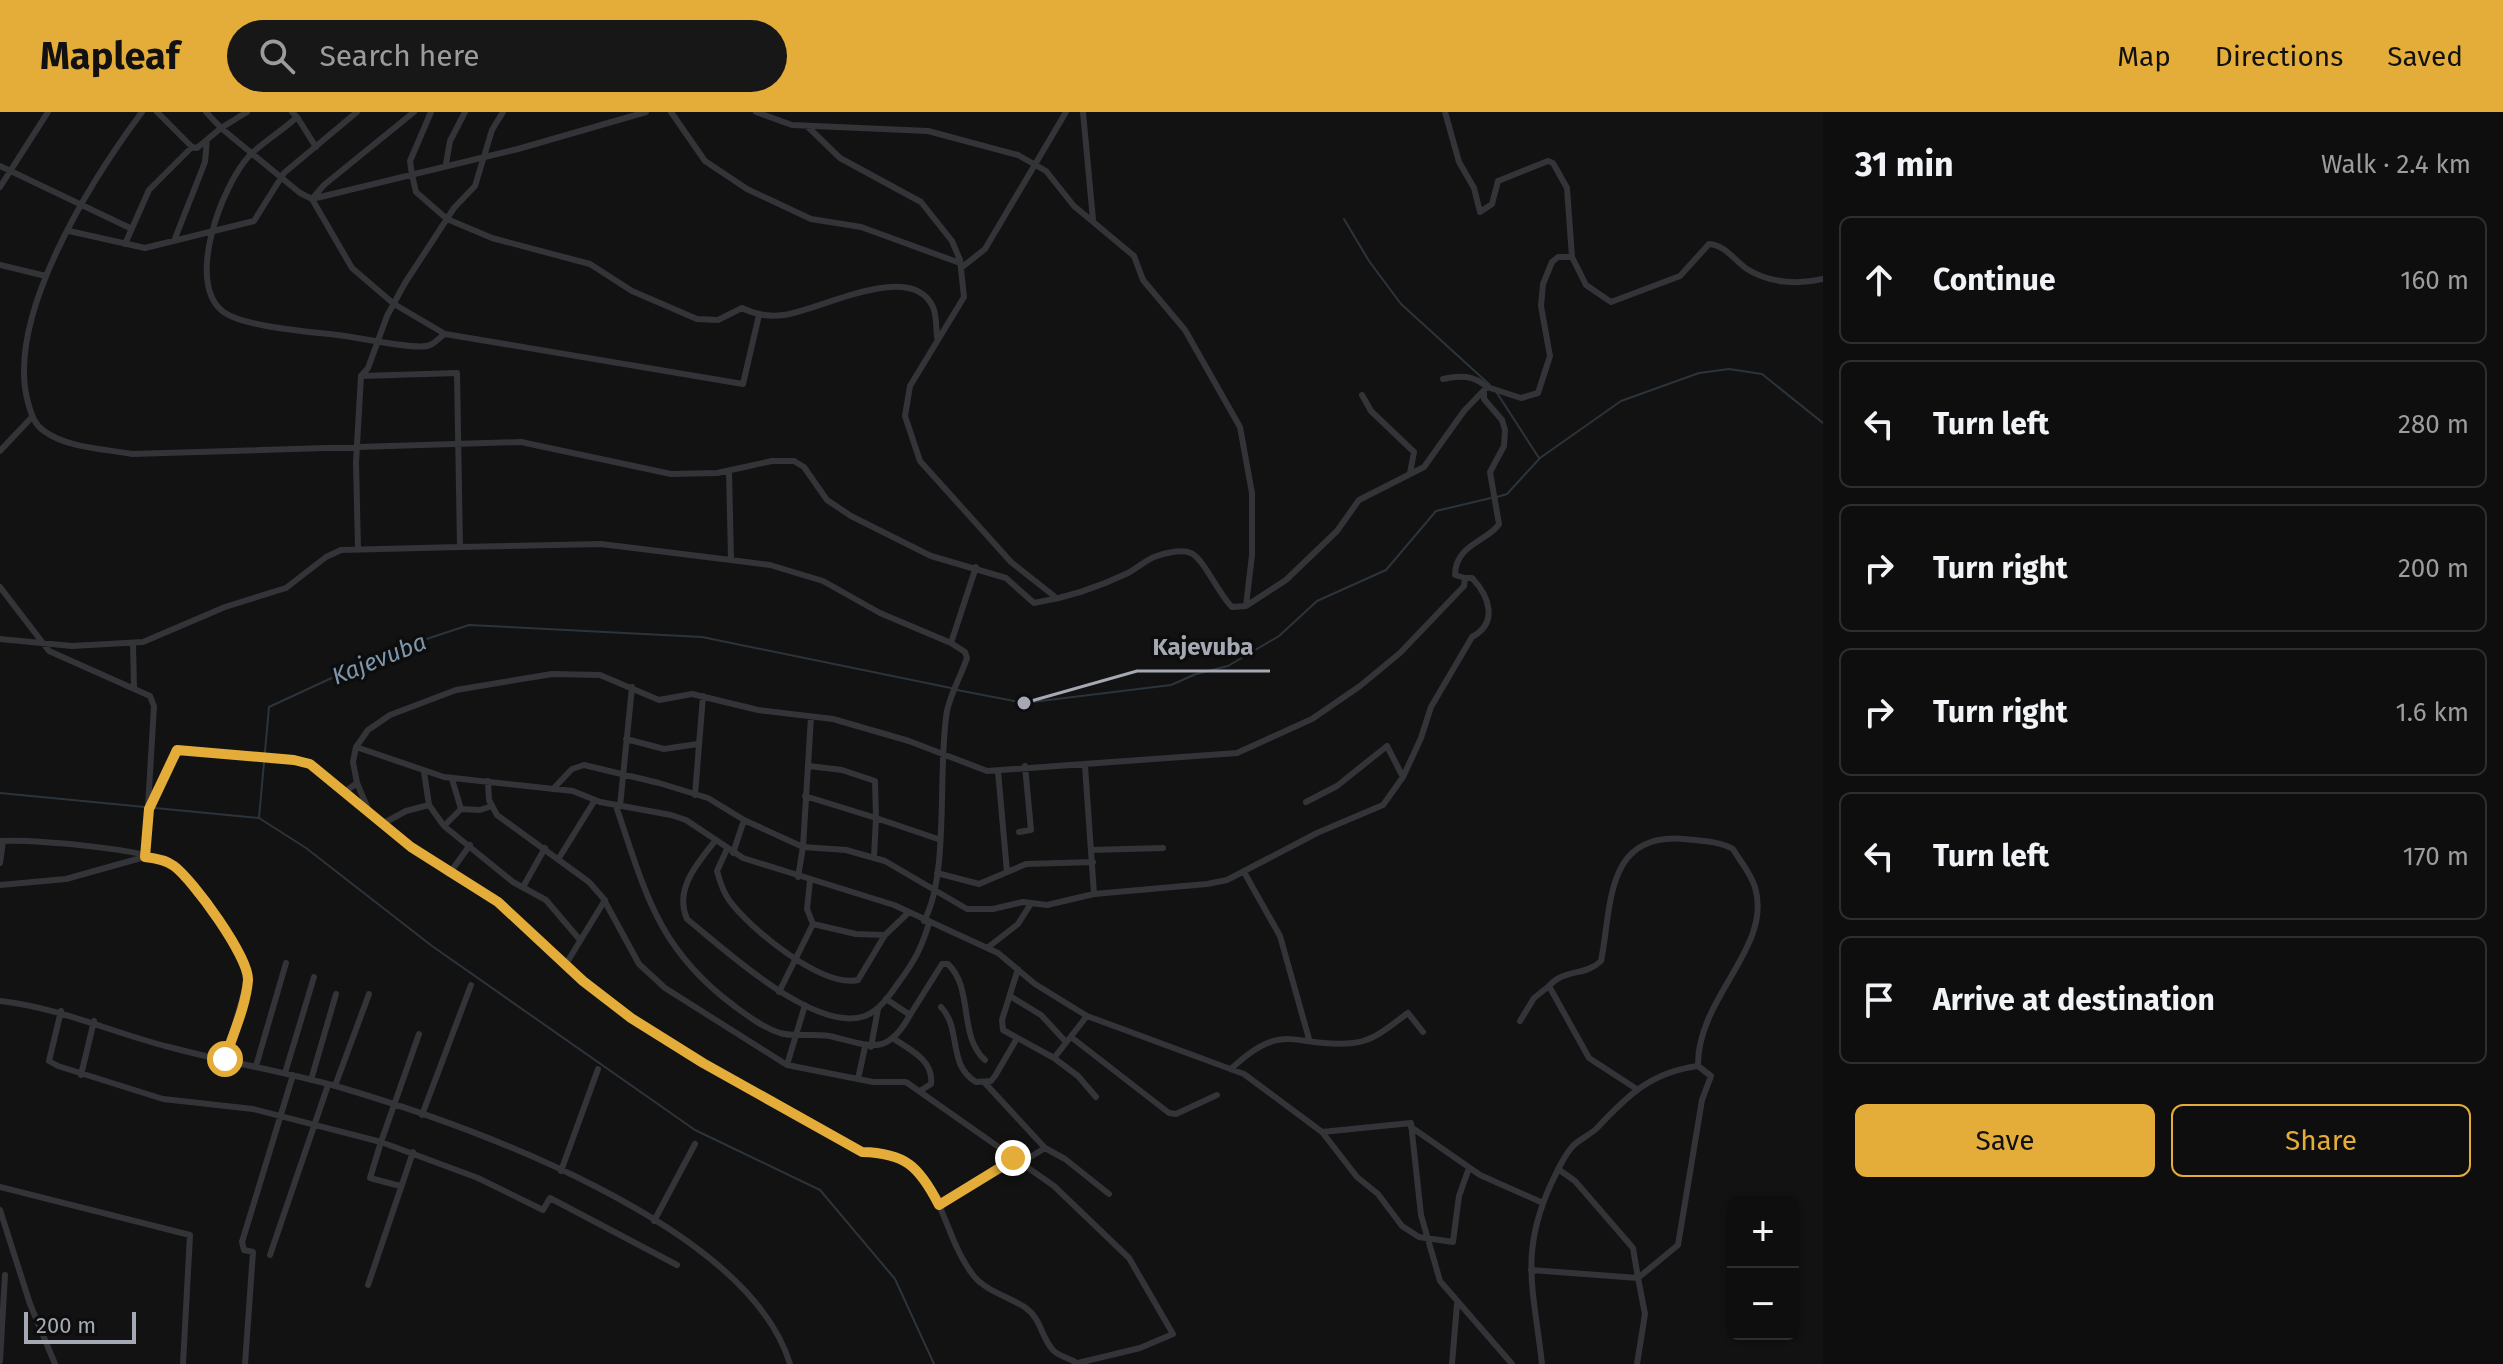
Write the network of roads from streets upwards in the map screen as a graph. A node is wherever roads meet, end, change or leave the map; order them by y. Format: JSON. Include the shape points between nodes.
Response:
{"nodes":[{"id":1,"x":48,"y":112,"type":"edge"},
{"id":2,"x":142,"y":112,"type":"edge"},
{"id":3,"x":157,"y":112,"type":"edge"},
{"id":4,"x":206,"y":112,"type":"edge"},
{"id":5,"x":246,"y":112,"type":"edge"},
{"id":6,"x":357,"y":112,"type":"edge"},
{"id":7,"x":414,"y":112,"type":"edge"},
{"id":8,"x":431,"y":112,"type":"edge"},
{"id":9,"x":465,"y":112,"type":"edge"},
{"id":10,"x":503,"y":112,"type":"edge"},
{"id":11,"x":646,"y":112,"type":"edge"},
{"id":12,"x":671,"y":112,"type":"edge"},
{"id":13,"x":756,"y":112,"type":"edge"},
{"id":14,"x":1066,"y":112,"type":"edge"},
{"id":15,"x":1083,"y":112,"type":"edge"},
{"id":16,"x":1445,"y":112,"type":"edge"},
{"id":17,"x":294,"y":115,"type":"edge"},
{"id":18,"x":808,"y":127,"type":"junction"},
{"id":19,"x":221,"y":128,"type":"junction"},
{"id":20,"x":207,"y":140,"type":"junction"},
{"id":21,"x":192,"y":147,"type":"junction"},
{"id":22,"x":316,"y":147,"type":"junction"},
{"id":23,"x":251,"y":155,"type":"junction"},
{"id":24,"x":486,"y":156,"type":"junction"},
{"id":25,"x":446,"y":164,"type":"junction"},
{"id":26,"x":0,"y":166,"type":"edge"},
{"id":27,"x":1037,"y":166,"type":"junction"},
{"id":28,"x":8,"y":171,"type":"junction"},
{"id":29,"x":412,"y":175,"type":"junction"},
{"id":30,"x":281,"y":178,"type":"junction"},
{"id":31,"x":0,"y":187,"type":"edge"},
{"id":32,"x":312,"y":199,"type":"junction"},
{"id":33,"x":80,"y":206,"type":"junction"},
{"id":34,"x":447,"y":219,"type":"junction"},
{"id":35,"x":1093,"y":220,"type":"junction"},
{"id":36,"x":130,"y":228,"type":"junction"},
{"id":37,"x":69,"y":231,"type":"junction"},
{"id":38,"x":211,"y":233,"type":"junction"},
{"id":39,"x":174,"y":241,"type":"junction"},
{"id":40,"x":125,"y":244,"type":"junction"},
{"id":41,"x":1572,"y":257,"type":"junction"},
{"id":42,"x":0,"y":265,"type":"edge"},
{"id":43,"x":961,"y":266,"type":"junction"},
{"id":44,"x":46,"y":276,"type":"junction"},
{"id":45,"x":1823,"y":279,"type":"edge"},
{"id":46,"x":394,"y":304,"type":"junction"},
{"id":47,"x":759,"y":315,"type":"junction"},
{"id":48,"x":445,"y":334,"type":"junction"},
{"id":49,"x":937,"y":338,"type":"junction"},
{"id":50,"x":378,"y":340,"type":"junction"},
{"id":51,"x":361,"y":376,"type":"junction"},
{"id":52,"x":1443,"y":379,"type":"dead end"},
{"id":53,"x":1486,"y":389,"type":"junction"},
{"id":54,"x":1362,"y":395,"type":"dead end"},
{"id":55,"x":32,"y":417,"type":"junction"},
{"id":56,"x":461,"y":444,"type":"junction"},
{"id":57,"x":359,"y":445,"type":"junction"},
{"id":58,"x":0,"y":451,"type":"edge"},
{"id":59,"x":729,"y":471,"type":"junction"},
{"id":60,"x":1410,"y":473,"type":"junction"},
{"id":61,"x":460,"y":547,"type":"junction"},
{"id":62,"x":358,"y":548,"type":"junction"},
{"id":63,"x":731,"y":560,"type":"junction"},
{"id":64,"x":976,"y":567,"type":"junction"},
{"id":65,"x":1465,"y":578,"type":"junction"},
{"id":66,"x":0,"y":587,"type":"edge"},
{"id":67,"x":1054,"y":596,"type":"junction"},
{"id":68,"x":1246,"y":606,"type":"junction"},
{"id":69,"x":0,"y":639,"type":"edge"},
{"id":70,"x":951,"y":643,"type":"junction"},
{"id":71,"x":133,"y":644,"type":"junction"},
{"id":72,"x":42,"y":645,"type":"junction"},
{"id":73,"x":134,"y":687,"type":"junction"},
{"id":74,"x":632,"y":687,"type":"junction"},
{"id":75,"x":703,"y":696,"type":"junction"},
{"id":76,"x":811,"y":717,"type":"junction"},
{"id":77,"x":626,"y":739,"type":"junction"},
{"id":78,"x":698,"y":744,"type":"junction"},
{"id":79,"x":356,"y":747,"type":"junction"},
{"id":80,"x":944,"y":753,"type":"junction"},
{"id":81,"x":809,"y":766,"type":"junction"},
{"id":82,"x":1025,"y":766,"type":"junction"},
{"id":83,"x":1085,"y":766,"type":"junction"},
{"id":84,"x":998,"y":771,"type":"junction"},
{"id":85,"x":424,"y":772,"type":"junction"},
{"id":86,"x":624,"y":773,"type":"junction"},
{"id":87,"x":1403,"y":777,"type":"junction"},
{"id":88,"x":452,"y":779,"type":"junction"},
{"id":89,"x":488,"y":781,"type":"junction"},
{"id":90,"x":357,"y":783,"type":"junction"},
{"id":91,"x":553,"y":789,"type":"junction"},
{"id":92,"x":343,"y":793,"type":"junction"},
{"id":93,"x":695,"y":795,"type":"junction"},
{"id":94,"x":805,"y":796,"type":"junction"},
{"id":95,"x":595,"y":800,"type":"junction"},
{"id":96,"x":1306,"y":802,"type":"dead end"},
{"id":97,"x":429,"y":805,"type":"junction"},
{"id":98,"x":492,"y":806,"type":"junction"},
{"id":99,"x":618,"y":806,"type":"junction"},
{"id":100,"x":149,"y":809,"type":"junction"},
{"id":101,"x":461,"y":809,"type":"junction"},
{"id":102,"x":371,"y":817,"type":"junction"},
{"id":103,"x":876,"y":818,"type":"junction"},
{"id":104,"x":744,"y":820,"type":"junction"},
{"id":105,"x":382,"y":824,"type":"junction"},
{"id":106,"x":444,"y":826,"type":"junction"},
{"id":107,"x":1019,"y":832,"type":"dead end"},
{"id":108,"x":938,"y":839,"type":"junction"},
{"id":109,"x":1,"y":841,"type":"edge"},
{"id":110,"x":715,"y":841,"type":"junction"},
{"id":111,"x":470,"y":845,"type":"junction"},
{"id":112,"x":803,"y":847,"type":"junction"},
{"id":113,"x":545,"y":848,"type":"junction"},
{"id":114,"x":1163,"y":848,"type":"dead end"},
{"id":115,"x":1091,"y":850,"type":"junction"},
{"id":116,"x":730,"y":851,"type":"junction"},
{"id":117,"x":145,"y":857,"type":"junction"},
{"id":118,"x":874,"y":857,"type":"junction"},
{"id":119,"x":559,"y":858,"type":"junction"},
{"id":120,"x":1093,"y":862,"type":"junction"},
{"id":121,"x":0,"y":863,"type":"edge"},
{"id":122,"x":1007,"y":872,"type":"junction"},
{"id":123,"x":1244,"y":872,"type":"junction"},
{"id":124,"x":937,"y":873,"type":"junction"},
{"id":125,"x":449,"y":874,"type":"junction"},
{"id":126,"x":798,"y":877,"type":"junction"},
{"id":127,"x":810,"y":881,"type":"junction"},
{"id":128,"x":0,"y":885,"type":"edge"},
{"id":129,"x":523,"y":887,"type":"junction"},
{"id":130,"x":934,"y":892,"type":"junction"},
{"id":131,"x":1094,"y":894,"type":"junction"},
{"id":132,"x":605,"y":900,"type":"junction"},
{"id":133,"x":1030,"y":905,"type":"junction"},
{"id":134,"x":908,"y":913,"type":"junction"},
{"id":135,"x":927,"y":922,"type":"junction"},
{"id":136,"x":813,"y":924,"type":"junction"},
{"id":137,"x":885,"y":935,"type":"junction"},
{"id":138,"x":580,"y":940,"type":"junction"},
{"id":139,"x":987,"y":948,"type":"junction"},
{"id":140,"x":795,"y":958,"type":"junction"},
{"id":141,"x":286,"y":963,"type":"dead end"},
{"id":142,"x":566,"y":964,"type":"junction"},
{"id":143,"x":1018,"y":969,"type":"junction"},
{"id":144,"x":314,"y":977,"type":"dead end"},
{"id":145,"x":471,"y":985,"type":"dead end"},
{"id":146,"x":1549,"y":986,"type":"junction"},
{"id":147,"x":779,"y":992,"type":"junction"},
{"id":148,"x":336,"y":994,"type":"dead end"},
{"id":149,"x":369,"y":994,"type":"dead end"},
{"id":150,"x":1010,"y":996,"type":"junction"},
{"id":151,"x":886,"y":999,"type":"junction"},
{"id":152,"x":0,"y":1001,"type":"edge"},
{"id":153,"x":805,"y":1005,"type":"junction"},
{"id":154,"x":941,"y":1007,"type":"dead end"},
{"id":155,"x":878,"y":1009,"type":"junction"},
{"id":156,"x":61,"y":1011,"type":"junction"},
{"id":157,"x":910,"y":1015,"type":"junction"},
{"id":158,"x":1087,"y":1016,"type":"junction"},
{"id":159,"x":94,"y":1021,"type":"junction"},
{"id":160,"x":1520,"y":1021,"type":"dead end"},
{"id":161,"x":1423,"y":1032,"type":"dead end"},
{"id":162,"x":419,"y":1034,"type":"dead end"},
{"id":163,"x":795,"y":1036,"type":"junction"},
{"id":164,"x":894,"y":1039,"type":"junction"},
{"id":165,"x":1309,"y":1039,"type":"junction"},
{"id":166,"x":1016,"y":1040,"type":"junction"},
{"id":167,"x":1069,"y":1040,"type":"junction"},
{"id":168,"x":868,"y":1047,"type":"junction"},
{"id":169,"x":1054,"y":1058,"type":"junction"},
{"id":170,"x":225,"y":1059,"type":"junction"},
{"id":171,"x":985,"y":1060,"type":"dead end"},
{"id":172,"x":787,"y":1065,"type":"junction"},
{"id":173,"x":256,"y":1066,"type":"junction"},
{"id":174,"x":1698,"y":1066,"type":"junction"},
{"id":175,"x":598,"y":1069,"type":"dead end"},
{"id":176,"x":1231,"y":1069,"type":"junction"},
{"id":177,"x":285,"y":1073,"type":"junction"},
{"id":178,"x":81,"y":1075,"type":"junction"},
{"id":179,"x":293,"y":1075,"type":"junction"},
{"id":180,"x":858,"y":1079,"type":"junction"},
{"id":181,"x":311,"y":1080,"type":"junction"},
{"id":182,"x":984,"y":1082,"type":"junction"},
{"id":183,"x":332,"y":1085,"type":"junction"},
{"id":184,"x":1635,"y":1088,"type":"junction"},
{"id":185,"x":920,"y":1091,"type":"junction"},
{"id":186,"x":1217,"y":1095,"type":"dead end"},
{"id":187,"x":1096,"y":1097,"type":"dead end"},
{"id":188,"x":394,"y":1104,"type":"junction"},
{"id":189,"x":422,"y":1115,"type":"junction"},
{"id":190,"x":281,"y":1119,"type":"junction"},
{"id":191,"x":315,"y":1127,"type":"junction"},
{"id":192,"x":1411,"y":1127,"type":"junction"},
{"id":193,"x":1322,"y":1132,"type":"junction"},
{"id":194,"x":381,"y":1142,"type":"junction"},
{"id":195,"x":695,"y":1144,"type":"dead end"},
{"id":196,"x":1045,"y":1148,"type":"junction"},
{"id":197,"x":413,"y":1152,"type":"junction"},
{"id":198,"x":1017,"y":1162,"type":"junction"},
{"id":199,"x":1469,"y":1168,"type":"junction"},
{"id":200,"x":1558,"y":1169,"type":"junction"},
{"id":201,"x":561,"y":1171,"type":"junction"},
{"id":202,"x":400,"y":1186,"type":"junction"},
{"id":203,"x":0,"y":1187,"type":"edge"},
{"id":204,"x":1109,"y":1194,"type":"dead end"},
{"id":205,"x":1543,"y":1203,"type":"junction"},
{"id":206,"x":939,"y":1205,"type":"junction"},
{"id":207,"x":0,"y":1210,"type":"edge"},
{"id":208,"x":654,"y":1221,"type":"junction"},
{"id":209,"x":1427,"y":1238,"type":"junction"},
{"id":210,"x":270,"y":1255,"type":"dead end"},
{"id":211,"x":677,"y":1265,"type":"dead end"},
{"id":212,"x":1531,"y":1270,"type":"junction"},
{"id":213,"x":5,"y":1275,"type":"dead end"},
{"id":214,"x":1638,"y":1278,"type":"junction"},
{"id":215,"x":368,"y":1285,"type":"dead end"},
{"id":216,"x":1457,"y":1304,"type":"junction"},
{"id":217,"x":0,"y":1361,"type":"edge"},
{"id":218,"x":8,"y":1364,"type":"edge"},
{"id":219,"x":55,"y":1364,"type":"edge"},
{"id":220,"x":183,"y":1364,"type":"edge"},
{"id":221,"x":245,"y":1364,"type":"edge"},
{"id":222,"x":790,"y":1364,"type":"edge"},
{"id":223,"x":1078,"y":1364,"type":"edge"},
{"id":224,"x":1452,"y":1364,"type":"edge"},
{"id":225,"x":1512,"y":1364,"type":"edge"},
{"id":226,"x":1542,"y":1364,"type":"edge"},
{"id":227,"x":1637,"y":1364,"type":"edge"}],
"edges":[{"from":1,"to":28,"type":"street"},
{"from":2,"to":33,"type":"street"},
{"from":3,"to":21,"type":"street"},
{"from":4,"to":19,"type":"street"},
{"from":5,"to":19,"type":"street"},
{"from":6,"to":22,"type":"street"},
{"from":7,"to":32,"type":"street"},
{"from":8,"to":29,"type":"street","via":[[410,161]]},
{"from":9,"to":25,"type":"street","via":[[450,141]]},
{"from":10,"to":24,"type":"street"},
{"from":11,"to":24,"type":"street"},
{"from":12,"to":43,"type":"street","via":[[705,161],[747,189],[811,219],[861,227]]},
{"from":13,"to":18,"type":"street","via":[[779,123]]},
{"from":14,"to":27,"type":"street"},
{"from":15,"to":35,"type":"street"},
{"from":16,"to":41,"type":"street","via":[[1480,212],[1492,204],[1498,181],[1553,163],[1567,188]]},
{"from":17,"to":22,"type":"street"},
{"from":17,"to":23,"type":"street"},
{"from":18,"to":27,"type":"street","via":[[928,131],[994,147]]},
{"from":18,"to":43,"type":"street","via":[[840,158],[921,202],[952,241]]},
{"from":19,"to":20,"type":"street"},
{"from":19,"to":23,"type":"street"},
{"from":20,"to":21,"type":"street"},
{"from":20,"to":39,"type":"street","via":[[205,162]]},
{"from":21,"to":36,"type":"street","via":[[149,190]]},
{"from":22,"to":30,"type":"street"},
{"from":23,"to":30,"type":"street"},
{"from":23,"to":38,"type":"street","via":[[238,170]]},
{"from":24,"to":25,"type":"street"},
{"from":24,"to":34,"type":"street","via":[[475,186]]},
{"from":25,"to":29,"type":"street"},
{"from":26,"to":28,"type":"street"},
{"from":27,"to":35,"type":"street"},
{"from":27,"to":43,"type":"street","via":[[985,249]]},
{"from":28,"to":31,"type":"street"},
{"from":28,"to":33,"type":"street"},
{"from":29,"to":32,"type":"street"},
{"from":29,"to":34,"type":"street","via":[[416,192]]},
{"from":30,"to":32,"type":"street"},
{"from":30,"to":38,"type":"street","via":[[254,221]]},
{"from":32,"to":46,"type":"street","via":[[352,268]]},
{"from":33,"to":36,"type":"street"},
{"from":33,"to":37,"type":"street"},
{"from":34,"to":46,"type":"street"},
{"from":34,"to":47,"type":"street","via":[[492,238],[590,264],[632,291],[697,319],[718,320],[742,308]]},
{"from":35,"to":68,"type":"street","via":[[1134,256],[1143,280],[1185,330],[1240,427],[1252,493]]},
{"from":36,"to":40,"type":"street"},
{"from":37,"to":40,"type":"street"},
{"from":37,"to":44,"type":"street"},
{"from":38,"to":39,"type":"street"},
{"from":38,"to":50,"type":"street","via":[[210,294],[225,313],[263,324]]},
{"from":39,"to":40,"type":"street","via":[[145,248]]},
{"from":41,"to":45,"type":"street","via":[[1586,285],[1616,303],[1680,276],[1709,244],[1718,244],[1761,276],[1798,284]]},
{"from":41,"to":53,"type":"street","via":[[1552,262],[1543,284],[1541,306],[1550,356],[1538,393],[1521,398]]},
{"from":42,"to":44,"type":"street"},
{"from":43,"to":49,"type":"street","via":[[963,301]]},
{"from":44,"to":55,"type":"street","via":[[25,362]]},
{"from":46,"to":48,"type":"street"},
{"from":46,"to":50,"type":"street"},
{"from":47,"to":48,"type":"street","via":[[743,384]]},
{"from":47,"to":49,"type":"street","via":[[796,313],[870,289],[900,287],[929,301]]},
{"from":48,"to":50,"type":"street","via":[[426,346]]},
{"from":49,"to":67,"type":"street","via":[[907,392],[905,416],[917,454],[1011,562]]},
{"from":50,"to":51,"type":"street"},
{"from":51,"to":56,"type":"street","via":[[457,373]]},
{"from":51,"to":57,"type":"street"},
{"from":52,"to":53,"type":"street","via":[[1474,378]]},
{"from":53,"to":60,"type":"street","via":[[1464,411],[1437,453]]},
{"from":53,"to":65,"type":"street","via":[[1484,399],[1505,430],[1504,446],[1490,472],[1499,524],[1459,560],[1455,575]]},
{"from":54,"to":60,"type":"street","via":[[1371,411],[1414,452]]},
{"from":55,"to":57,"type":"street","via":[[53,436],[132,454]]},
{"from":55,"to":58,"type":"street"},
{"from":56,"to":57,"type":"street"},
{"from":56,"to":59,"type":"street","via":[[533,442],[659,473]]},
{"from":56,"to":61,"type":"street"},
{"from":57,"to":62,"type":"street"},
{"from":59,"to":63,"type":"street"},
{"from":59,"to":64,"type":"street","via":[[772,461],[799,462],[827,500],[851,516],[931,556]]},
{"from":60,"to":68,"type":"street","via":[[1359,500],[1337,531],[1294,573]]},
{"from":61,"to":62,"type":"street"},
{"from":61,"to":63,"type":"street","via":[[601,544]]},
{"from":62,"to":71,"type":"street","via":[[326,557],[286,588]]},
{"from":63,"to":70,"type":"street","via":[[823,581]]},
{"from":64,"to":67,"type":"street","via":[[1013,582],[1031,602]]},
{"from":64,"to":70,"type":"street"},
{"from":65,"to":83,"type":"street","via":[[1464,586],[1400,653],[1360,686],[1277,737],[1237,753]]},
{"from":65,"to":87,"type":"street","via":[[1472,578],[1487,601],[1489,621],[1472,637],[1431,707]]},
{"from":66,"to":72,"type":"street"},
{"from":67,"to":68,"type":"street","via":[[1128,573],[1154,557],[1184,552],[1196,556],[1232,607]]},
{"from":69,"to":72,"type":"street"},
{"from":70,"to":80,"type":"street","via":[[967,655],[947,711]]},
{"from":71,"to":72,"type":"street"},
{"from":71,"to":73,"type":"street"},
{"from":72,"to":73,"type":"street","via":[[87,671]]},
{"from":73,"to":100,"type":"street","via":[[148,694],[154,706]]},
{"from":74,"to":75,"type":"street","via":[[659,700]]},
{"from":74,"to":77,"type":"street"},
{"from":74,"to":79,"type":"street","via":[[586,673],[482,683],[431,696],[390,715],[368,730]]},
{"from":75,"to":76,"type":"street"},
{"from":75,"to":78,"type":"street"},
{"from":76,"to":80,"type":"street"},
{"from":76,"to":81,"type":"street"},
{"from":77,"to":78,"type":"street","via":[[664,749]]},
{"from":77,"to":86,"type":"street"},
{"from":78,"to":93,"type":"street"},
{"from":79,"to":85,"type":"street"},
{"from":79,"to":90,"type":"street"},
{"from":80,"to":84,"type":"street","via":[[975,769]]},
{"from":80,"to":108,"type":"street"},
{"from":81,"to":94,"type":"street"},
{"from":81,"to":103,"type":"street","via":[[876,782]]},
{"from":82,"to":83,"type":"street"},
{"from":82,"to":84,"type":"street"},
{"from":82,"to":107,"type":"street","via":[[1031,830]]},
{"from":83,"to":115,"type":"street"},
{"from":84,"to":122,"type":"street"},
{"from":85,"to":88,"type":"street"},
{"from":85,"to":97,"type":"street"},
{"from":86,"to":91,"type":"street","via":[[580,765]]},
{"from":86,"to":93,"type":"street"},
{"from":86,"to":99,"type":"street"},
{"from":87,"to":96,"type":"street","via":[[1387,746],[1337,786]]},
{"from":87,"to":123,"type":"street","via":[[1383,805],[1326,828]]},
{"from":88,"to":89,"type":"street"},
{"from":88,"to":101,"type":"street"},
{"from":89,"to":91,"type":"street"},
{"from":89,"to":98,"type":"street"},
{"from":90,"to":92,"type":"street"},
{"from":90,"to":102,"type":"street"},
{"from":91,"to":95,"type":"street"},
{"from":92,"to":100,"type":"street","via":[[301,761],[177,750]]},
{"from":92,"to":102,"type":"street"},
{"from":93,"to":104,"type":"street","via":[[720,803]]},
{"from":94,"to":103,"type":"street"},
{"from":94,"to":112,"type":"street"},
{"from":95,"to":99,"type":"street"},
{"from":95,"to":119,"type":"street"},
{"from":97,"to":105,"type":"street"},
{"from":97,"to":106,"type":"street"},
{"from":98,"to":101,"type":"street"},
{"from":98,"to":113,"type":"street","via":[[502,820]]},
{"from":99,"to":110,"type":"street","via":[[680,817]]},
{"from":99,"to":163,"type":"street","via":[[657,922],[675,948],[707,985],[761,1025]]},
{"from":100,"to":117,"type":"street"},
{"from":101,"to":106,"type":"street"},
{"from":102,"to":105,"type":"street"},
{"from":103,"to":108,"type":"street"},
{"from":103,"to":118,"type":"street"},
{"from":104,"to":112,"type":"street"},
{"from":104,"to":116,"type":"street"},
{"from":105,"to":125,"type":"street"},
{"from":106,"to":111,"type":"street"},
{"from":108,"to":124,"type":"street"},
{"from":109,"to":117,"type":"street","via":[[43,841]]},
{"from":109,"to":121,"type":"street"},
{"from":110,"to":116,"type":"street"},
{"from":110,"to":147,"type":"street","via":[[686,884],[684,912]]},
{"from":111,"to":125,"type":"street"},
{"from":111,"to":129,"type":"street"},
{"from":112,"to":118,"type":"street"},
{"from":112,"to":126,"type":"street"},
{"from":113,"to":119,"type":"street"},
{"from":113,"to":129,"type":"street"},
{"from":114,"to":115,"type":"street"},
{"from":115,"to":120,"type":"street"},
{"from":116,"to":126,"type":"street"},
{"from":116,"to":140,"type":"street","via":[[717,871],[723,891],[740,913]]},
{"from":117,"to":128,"type":"street","via":[[66,879]]},
{"from":117,"to":170,"type":"street","via":[[166,861],[187,879],[220,921],[246,971],[243,1004]]},
{"from":118,"to":130,"type":"street"},
{"from":119,"to":132,"type":"street"},
{"from":120,"to":122,"type":"street","via":[[1035,863]]},
{"from":120,"to":131,"type":"street"},
{"from":122,"to":124,"type":"street","via":[[979,884]]},
{"from":123,"to":131,"type":"street","via":[[1207,884]]},
{"from":123,"to":165,"type":"street","via":[[1280,936]]},
{"from":124,"to":130,"type":"street"},
{"from":125,"to":142,"type":"street","via":[[498,902]]},
{"from":126,"to":127,"type":"street"},
{"from":127,"to":134,"type":"street","via":[[865,893]]},
{"from":127,"to":136,"type":"street","via":[[807,909]]},
{"from":129,"to":138,"type":"street","via":[[546,900]]},
{"from":130,"to":133,"type":"street","via":[[967,909]]},
{"from":130,"to":135,"type":"street"},
{"from":131,"to":133,"type":"street"},
{"from":132,"to":138,"type":"street"},
{"from":132,"to":172,"type":"street","via":[[647,972]]},
{"from":133,"to":139,"type":"street","via":[[1018,924]]},
{"from":134,"to":135,"type":"street"},
{"from":134,"to":137,"type":"street"},
{"from":135,"to":139,"type":"street"},
{"from":135,"to":151,"type":"street","via":[[918,956]]},
{"from":136,"to":137,"type":"street"},
{"from":136,"to":140,"type":"street"},
{"from":137,"to":140,"type":"street","via":[[863,977],[853,982],[818,973]]},
{"from":138,"to":142,"type":"street"},
{"from":139,"to":143,"type":"street"},
{"from":140,"to":147,"type":"street"},
{"from":141,"to":173,"type":"street"},
{"from":142,"to":206,"type":"street","via":[[631,1018],[703,1063],[862,1152],[888,1152],[907,1161]]},
{"from":143,"to":150,"type":"street"},
{"from":143,"to":158,"type":"street"},
{"from":144,"to":177,"type":"street"},
{"from":145,"to":189,"type":"street"},
{"from":146,"to":160,"type":"street"},
{"from":146,"to":174,"type":"street","via":[[1561,975],[1591,969],[1601,961],[1610,891],[1635,851],[1647,843],[1680,839],[1729,846],[1755,887],[1756,929],[1706,1019]]},
{"from":146,"to":184,"type":"street","via":[[1589,1058]]},
{"from":147,"to":153,"type":"street"},
{"from":148,"to":181,"type":"street"},
{"from":149,"to":183,"type":"street"},
{"from":150,"to":166,"type":"street","via":[[1002,1026]]},
{"from":150,"to":167,"type":"street"},
{"from":151,"to":155,"type":"street"},
{"from":151,"to":157,"type":"street"},
{"from":152,"to":156,"type":"street"},
{"from":153,"to":155,"type":"street","via":[[853,1019]]},
{"from":153,"to":163,"type":"street"},
{"from":154,"to":182,"type":"street","via":[[951,1021],[963,1072]]},
{"from":155,"to":168,"type":"street"},
{"from":156,"to":159,"type":"street"},
{"from":156,"to":178,"type":"street","via":[[49,1061]]},
{"from":157,"to":164,"type":"street"},
{"from":157,"to":171,"type":"street","via":[[942,964],[948,964],[961,984],[973,1041]]},
{"from":158,"to":167,"type":"street"},
{"from":158,"to":176,"type":"street"},
{"from":159,"to":170,"type":"street"},
{"from":159,"to":178,"type":"street"},
{"from":161,"to":165,"type":"street","via":[[1408,1013],[1367,1040]]},
{"from":162,"to":188,"type":"street"},
{"from":163,"to":168,"type":"street","via":[[825,1035]]},
{"from":163,"to":172,"type":"street"},
{"from":164,"to":168,"type":"street"},
{"from":164,"to":185,"type":"street","via":[[930,1070],[931,1084]]},
{"from":165,"to":176,"type":"street","via":[[1273,1039]]},
{"from":166,"to":169,"type":"street"},
{"from":166,"to":182,"type":"street","via":[[995,1076]]},
{"from":167,"to":169,"type":"street"},
{"from":167,"to":186,"type":"street","via":[[1169,1113]]},
{"from":168,"to":180,"type":"street"},
{"from":169,"to":187,"type":"street"},
{"from":170,"to":173,"type":"street"},
{"from":172,"to":180,"type":"street"},
{"from":173,"to":177,"type":"street"},
{"from":174,"to":184,"type":"street"},
{"from":174,"to":214,"type":"street","via":[[1711,1076],[1702,1100],[1678,1245]]},
{"from":175,"to":201,"type":"street"},
{"from":176,"to":193,"type":"street"},
{"from":177,"to":179,"type":"street"},
{"from":178,"to":190,"type":"street","via":[[163,1099],[253,1109]]},
{"from":179,"to":181,"type":"street"},
{"from":179,"to":190,"type":"street"},
{"from":180,"to":185,"type":"street","via":[[901,1081]]},
{"from":181,"to":183,"type":"street"},
{"from":182,"to":196,"type":"street"},
{"from":183,"to":188,"type":"street"},
{"from":183,"to":191,"type":"street"},
{"from":184,"to":200,"type":"street","via":[[1572,1147]]},
{"from":185,"to":198,"type":"street"},
{"from":188,"to":189,"type":"street"},
{"from":188,"to":194,"type":"street"},
{"from":189,"to":201,"type":"street"},
{"from":190,"to":191,"type":"street"},
{"from":190,"to":221,"type":"street","via":[[242,1242],[242,1248],[253,1252]]},
{"from":191,"to":194,"type":"street"},
{"from":191,"to":210,"type":"street"},
{"from":192,"to":193,"type":"street"},
{"from":192,"to":199,"type":"street"},
{"from":192,"to":209,"type":"street"},
{"from":193,"to":209,"type":"street","via":[[1398,1222]]},
{"from":194,"to":197,"type":"street"},
{"from":194,"to":202,"type":"street","via":[[370,1178]]},
{"from":195,"to":208,"type":"street"},
{"from":196,"to":198,"type":"street"},
{"from":196,"to":204,"type":"street"},
{"from":197,"to":202,"type":"street"},
{"from":197,"to":211,"type":"street","via":[[543,1210],[550,1198]]},
{"from":198,"to":206,"type":"street"},
{"from":198,"to":223,"type":"street","via":[[1054,1186],[1129,1258],[1173,1334],[1149,1346]]},
{"from":199,"to":205,"type":"street"},
{"from":199,"to":209,"type":"street","via":[[1453,1242]]},
{"from":200,"to":205,"type":"street"},
{"from":200,"to":214,"type":"street","via":[[1575,1181],[1633,1248]]},
{"from":201,"to":208,"type":"street"},
{"from":202,"to":215,"type":"street"},
{"from":203,"to":220,"type":"street","via":[[190,1235]]},
{"from":205,"to":212,"type":"street","via":[[1531,1237]]},
{"from":206,"to":223,"type":"street","via":[[976,1279],[1027,1309],[1052,1351]]},
{"from":207,"to":219,"type":"street"},
{"from":208,"to":222,"type":"street","via":[[743,1287],[772,1326]]},
{"from":209,"to":216,"type":"street","via":[[1440,1281]]},
{"from":212,"to":214,"type":"street"},
{"from":212,"to":226,"type":"street"},
{"from":213,"to":217,"type":"street"},
{"from":214,"to":227,"type":"street","via":[[1645,1314]]},
{"from":216,"to":224,"type":"street"},
{"from":216,"to":225,"type":"street"},
{"from":217,"to":218,"type":"street"}]}
